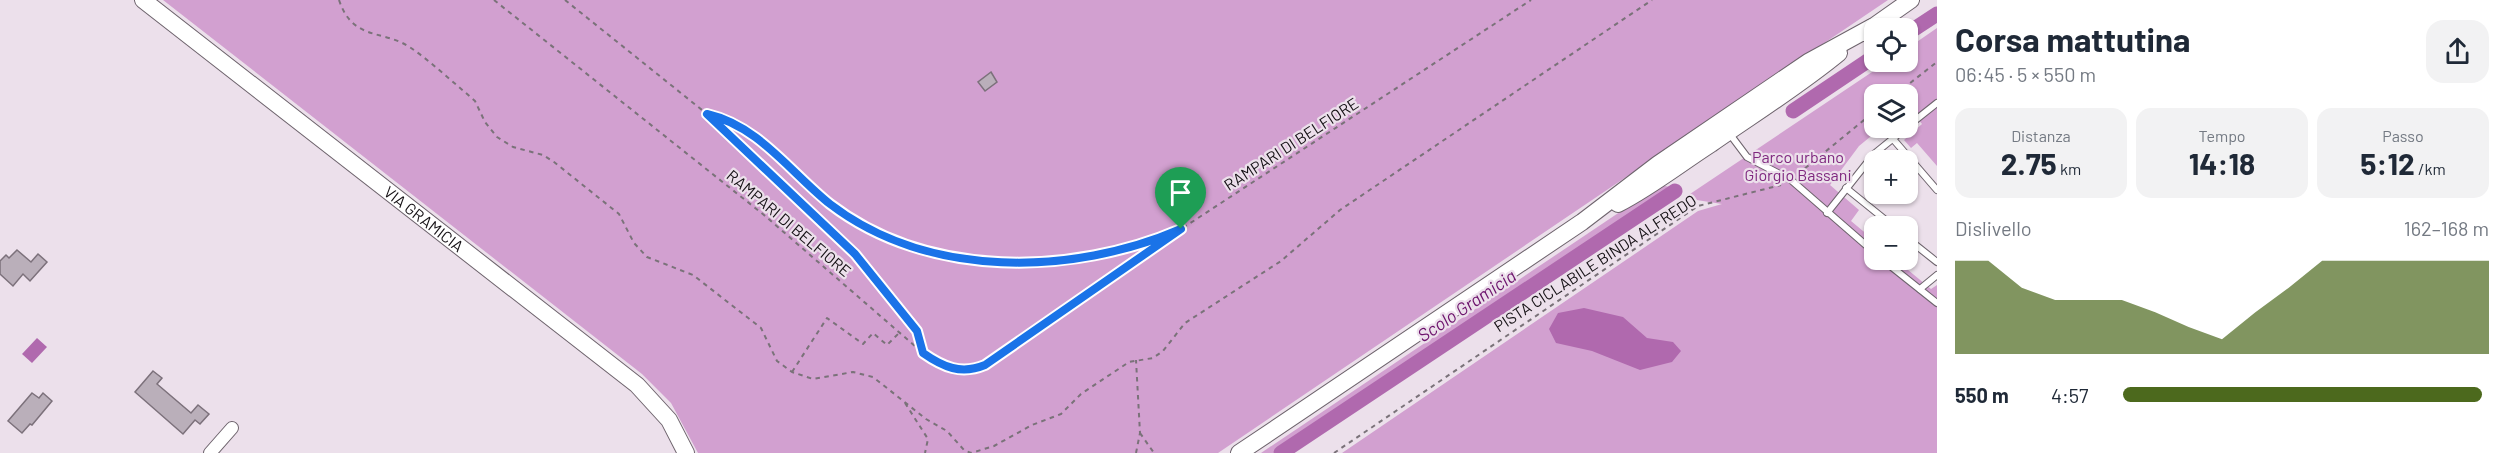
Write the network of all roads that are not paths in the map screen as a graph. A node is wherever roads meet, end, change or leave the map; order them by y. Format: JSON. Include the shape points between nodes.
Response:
{"nodes":[{"id":1,"x":143,"y":0,"type":"edge"},
{"id":2,"x":1911,"y":0,"type":"edge"},
{"id":3,"x":1937,"y":103,"type":"edge"},
{"id":4,"x":1918,"y":118,"type":"edge"},
{"id":5,"x":1724,"y":127,"type":"junction"},
{"id":6,"x":1893,"y":139,"type":"joint"},
{"id":7,"x":1846,"y":188,"type":"junction"},
{"id":8,"x":1937,"y":190,"type":"edge"},
{"id":9,"x":1827,"y":213,"type":"junction"},
{"id":10,"x":1881,"y":216,"type":"edge"},
{"id":11,"x":1864,"y":244,"type":"edge"},
{"id":12,"x":1918,"y":247,"type":"edge"},
{"id":13,"x":1937,"y":262,"type":"edge"},
{"id":14,"x":1896,"y":270,"type":"edge"},
{"id":15,"x":1937,"y":275,"type":"edge"},
{"id":16,"x":1920,"y":289,"type":"junction"},
{"id":17,"x":1937,"y":303,"type":"edge"},
{"id":18,"x":232,"y":428,"type":"dead end"},
{"id":19,"x":210,"y":453,"type":"edge"},
{"id":20,"x":686,"y":453,"type":"edge"},
{"id":21,"x":1239,"y":453,"type":"edge"}],
"edges":[{"from":1,"to":20,"type":"main road","name":"VIA GRAMICIA","via":[[638,386],[669,420]]},
{"from":2,"to":5,"type":"main road","via":[[1815,73]]},
{"from":3,"to":4,"type":"lane"},
{"from":5,"to":9,"type":"lane","via":[[1747,157],[1791,180]]},
{"from":5,"to":21,"type":"main road","via":[[1635,195],[1582,222]]},
{"from":6,"to":7,"type":"lane","via":[[1874,154]]},
{"from":6,"to":8,"type":"lane"},
{"from":7,"to":9,"type":"lane"},
{"from":7,"to":10,"type":"lane"},
{"from":9,"to":11,"type":"lane"},
{"from":12,"to":13,"type":"lane"},
{"from":14,"to":16,"type":"lane"},
{"from":15,"to":16,"type":"lane"},
{"from":16,"to":17,"type":"lane"},
{"from":18,"to":19,"type":"street"}]}
